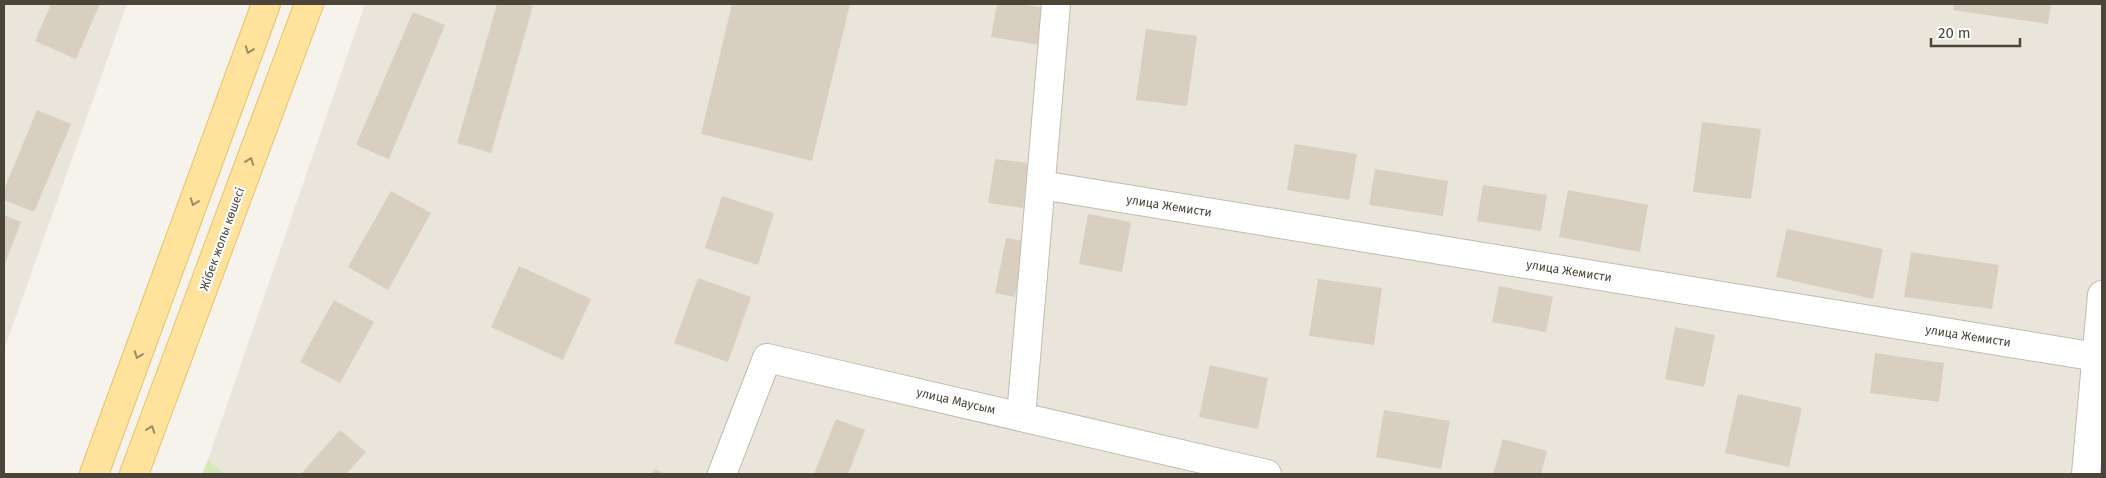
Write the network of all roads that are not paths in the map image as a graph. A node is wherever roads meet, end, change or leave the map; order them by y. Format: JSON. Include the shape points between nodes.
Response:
{"nodes":[{"id":1,"x":266,"y":4,"type":"edge"},
{"id":2,"x":309,"y":4,"type":"edge"},
{"id":3,"x":1056,"y":4,"type":"edge"},
{"id":4,"x":1040,"y":185,"type":"junction"},
{"id":5,"x":2102,"y":295,"type":"edge"},
{"id":6,"x":2097,"y":357,"type":"junction"},
{"id":7,"x":1021,"y":416,"type":"junction"},
{"id":8,"x":94,"y":474,"type":"edge"},
{"id":9,"x":134,"y":474,"type":"edge"},
{"id":10,"x":722,"y":474,"type":"edge"},
{"id":11,"x":1267,"y":474,"type":"edge"},
{"id":12,"x":2086,"y":474,"type":"edge"}],
"edges":[{"from":1,"to":8,"type":"main road","one_way":true},
{"from":9,"to":2,"type":"main road","name":"Жібек жолы көшесі","one_way":true},
{"from":3,"to":4,"type":"street"},
{"from":4,"to":6,"type":"street","name":"улица Жемисти"},
{"from":4,"to":7,"type":"street"},
{"from":5,"to":6,"type":"street"},
{"from":6,"to":12,"type":"street"},
{"from":7,"to":10,"type":"street","name":"улица Маусым","via":[[767,358]]},
{"from":7,"to":11,"type":"street","name":"улица Маусым"}]}
